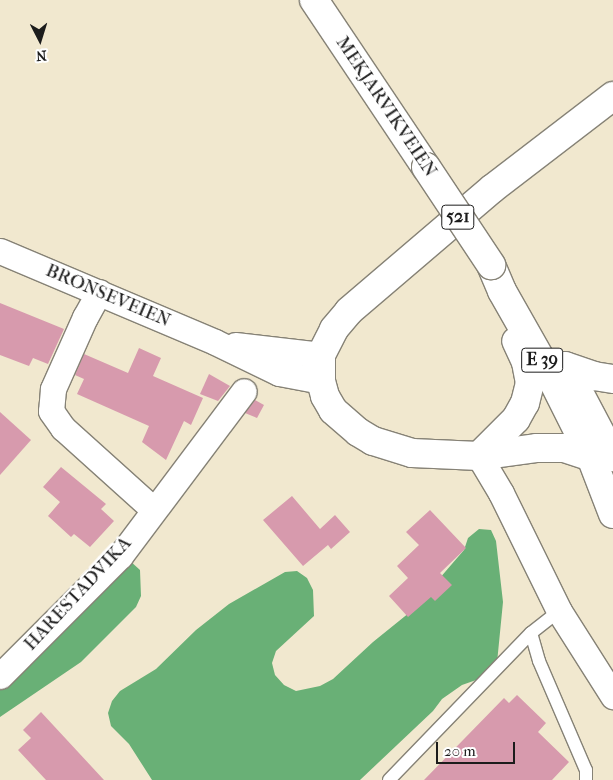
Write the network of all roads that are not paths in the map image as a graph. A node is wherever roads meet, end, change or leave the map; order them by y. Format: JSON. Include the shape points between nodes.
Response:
{"nodes":[{"id":1,"x":314,"y":0,"type":"edge"},
{"id":2,"x":613,"y":96,"type":"edge"},
{"id":3,"x":0,"y":251,"type":"edge"},
{"id":4,"x":491,"y":264,"type":"junction"},
{"id":5,"x":502,"y":291,"type":"junction"},
{"id":6,"x":99,"y":292,"type":"junction"},
{"id":7,"x":565,"y":366,"type":"junction"},
{"id":8,"x":321,"y":368,"type":"junction"},
{"id":9,"x":613,"y":379,"type":"edge"},
{"id":10,"x":244,"y":391,"type":"dead end"},
{"id":11,"x":603,"y":452,"type":"edge"},
{"id":12,"x":479,"y":456,"type":"junction"},
{"id":13,"x":153,"y":509,"type":"junction"},
{"id":14,"x":613,"y":514,"type":"edge"},
{"id":15,"x":559,"y":611,"type":"junction"},
{"id":16,"x":531,"y":634,"type":"junction"},
{"id":17,"x":0,"y":676,"type":"edge"},
{"id":18,"x":613,"y":696,"type":"edge"},
{"id":19,"x":389,"y":780,"type":"edge"},
{"id":20,"x":586,"y":780,"type":"edge"}],
"edges":[{"from":1,"to":4,"type":"main road","name":"MEKJARVIKVEIEN","number":"E 39","bridge":true},
{"from":2,"to":8,"type":"main road","number":"521","via":[[493,188],[349,311],[334,329]]},
{"from":3,"to":6,"type":"street","name":"BRONSEVEIEN"},
{"from":4,"to":5,"type":"main road","name":"MEKJARVIKVEIEN","number":"E 39"},
{"from":4,"to":7,"type":"main road","name":"MEKJARVIKVEIEN","number":"E 39","via":[[537,321]]},
{"from":5,"to":11,"type":"main road","name":"MEKJARVIKVEIEN","number":"E 39","via":[[552,379]]},
{"from":5,"to":12,"type":"main road","number":"E 39","via":[[530,383],[525,404],[516,419]]},
{"from":6,"to":8,"type":"street","name":"BRONSEVEIEN","via":[[215,342]]},
{"from":6,"to":13,"type":"street","via":[[54,389],[51,411],[63,428]]},
{"from":7,"to":9,"type":"main road","number":"E 39"},
{"from":7,"to":11,"type":"main road","name":"MEKJARVIKVEIEN","number":"E 39"},
{"from":8,"to":12,"type":"main road","via":[[326,396],[333,410],[373,441],[412,453]]},
{"from":10,"to":13,"type":"street","name":"HARESTADVIKA"},
{"from":11,"to":12,"type":"main road","via":[[536,448]]},
{"from":11,"to":14,"type":"main road","number":"E 39"},
{"from":12,"to":15,"type":"street","via":[[501,493]]},
{"from":13,"to":17,"type":"street","name":"HARESTADVIKA","via":[[120,556]]},
{"from":15,"to":16,"type":"lane"},
{"from":15,"to":18,"type":"street"},
{"from":16,"to":19,"type":"lane"},
{"from":16,"to":20,"type":"lane","via":[[539,661],[586,770]]}]}
